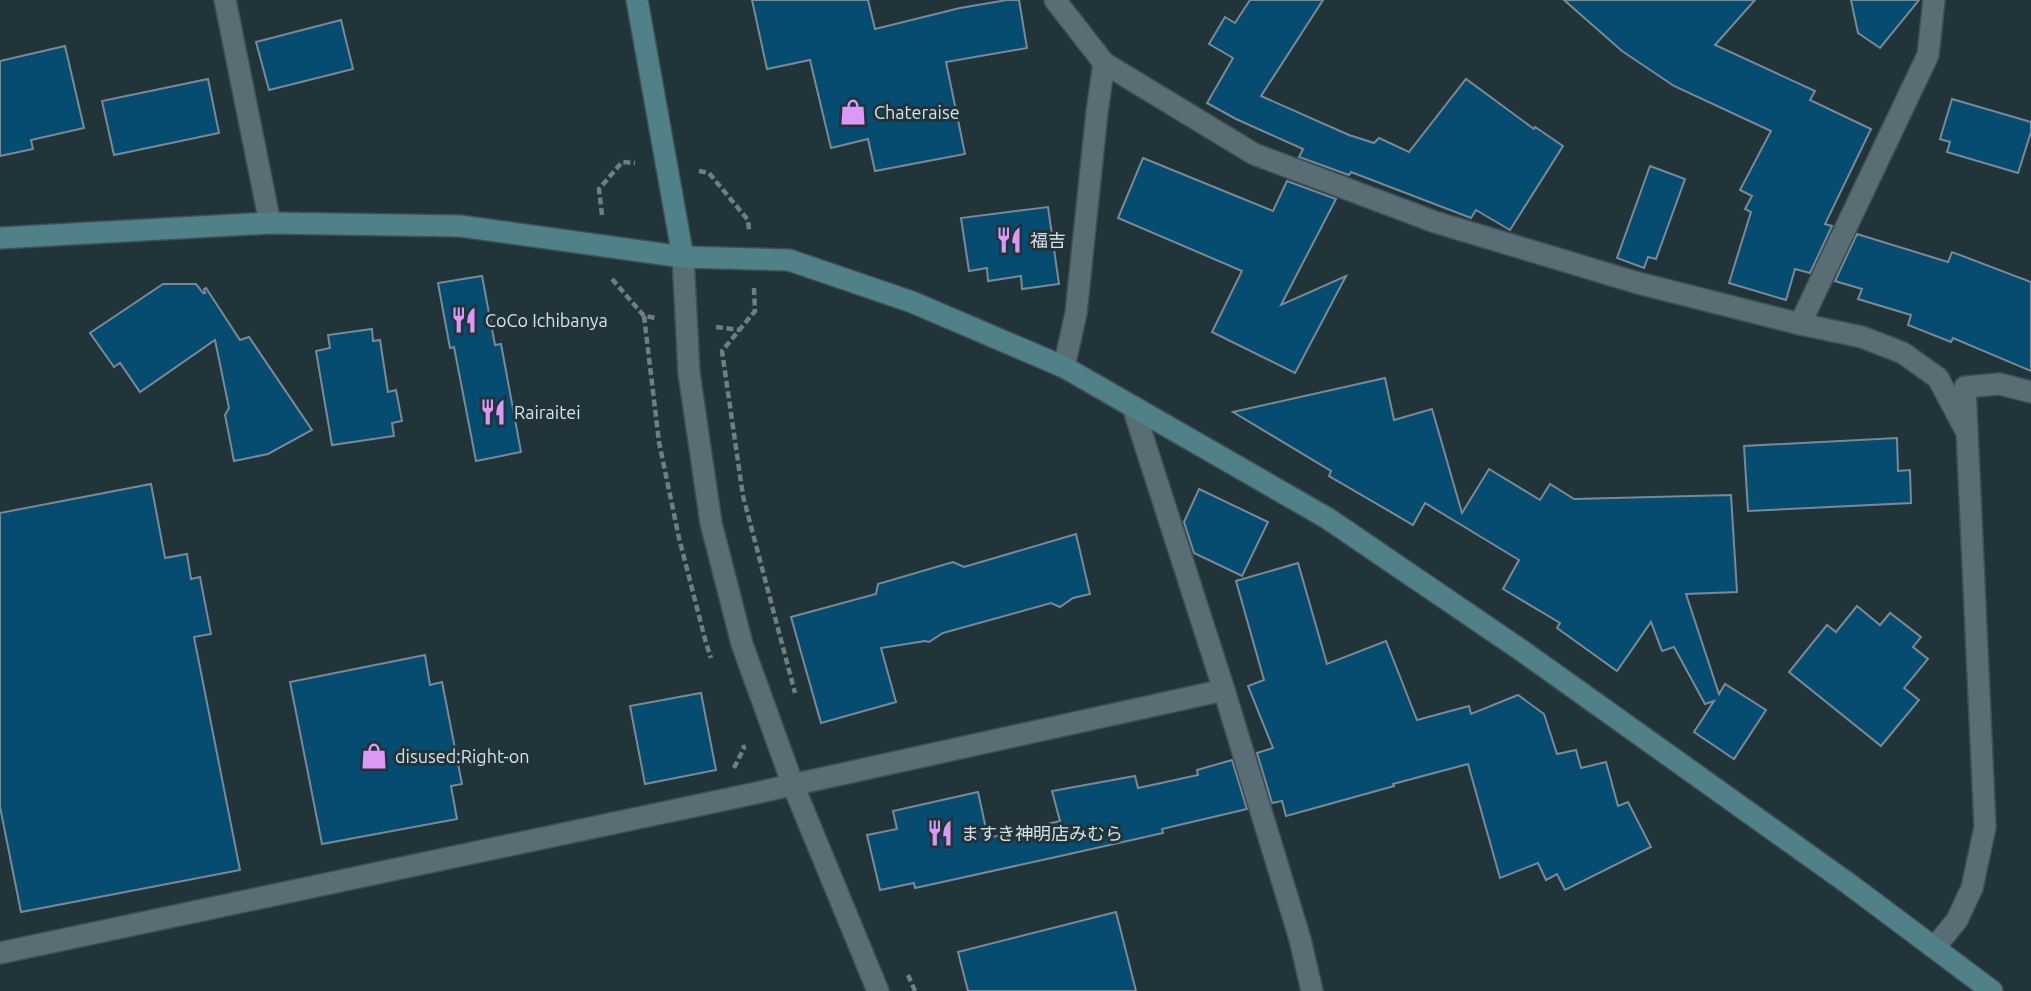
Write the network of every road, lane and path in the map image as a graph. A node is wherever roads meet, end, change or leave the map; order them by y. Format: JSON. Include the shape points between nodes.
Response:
{"nodes":[{"id":1,"x":225,"y":0,"type":"edge"},
{"id":2,"x":637,"y":0,"type":"edge"},
{"id":3,"x":1055,"y":0,"type":"edge"},
{"id":4,"x":1934,"y":0,"type":"edge"},
{"id":5,"x":1104,"y":63,"type":"junction"},
{"id":6,"x":270,"y":223,"type":"junction"},
{"id":7,"x":0,"y":238,"type":"edge"},
{"id":8,"x":683,"y":257,"type":"junction"},
{"id":9,"x":1800,"y":324,"type":"junction"},
{"id":10,"x":1064,"y":367,"type":"junction"},
{"id":11,"x":2031,"y":392,"type":"edge"},
{"id":12,"x":1133,"y":407,"type":"junction"},
{"id":13,"x":1965,"y":429,"type":"junction"},
{"id":14,"x":1224,"y":691,"type":"junction"},
{"id":15,"x":744,"y":748,"type":"dead end"},
{"id":16,"x":793,"y":785,"type":"junction"},
{"id":17,"x":742,"y":796,"type":"junction"},
{"id":18,"x":1935,"y":947,"type":"junction"},
{"id":19,"x":0,"y":953,"type":"edge"},
{"id":20,"x":878,"y":991,"type":"edge"},
{"id":21,"x":1312,"y":991,"type":"edge"},
{"id":22,"x":1992,"y":991,"type":"edge"}],
"edges":[{"from":1,"to":6,"type":"street"},
{"from":2,"to":8,"type":"street"},
{"from":3,"to":5,"type":"street"},
{"from":4,"to":9,"type":"street","via":[[1928,55]]},
{"from":5,"to":9,"type":"street","via":[[1254,154],[1435,222],[1637,283]]},
{"from":5,"to":10,"type":"street","via":[[1076,313]]},
{"from":6,"to":7,"type":"street"},
{"from":6,"to":8,"type":"street","via":[[460,226]]},
{"from":8,"to":10,"type":"street","via":[[789,260],[912,302]]},
{"from":8,"to":16,"type":"street","via":[[689,373],[711,523],[743,644]]},
{"from":9,"to":13,"type":"street","via":[[1862,337],[1903,352],[1938,378]]},
{"from":10,"to":12,"type":"street"},
{"from":11,"to":13,"type":"street","via":[[2000,384],[1965,387]]},
{"from":12,"to":14,"type":"street"},
{"from":12,"to":18,"type":"street","via":[[1338,525],[1521,650]]},
{"from":13,"to":18,"type":"street","via":[[1985,827],[1972,888],[1957,920]]},
{"from":14,"to":16,"type":"street"},
{"from":14,"to":21,"type":"street"},
{"from":15,"to":17,"type":"path","via":[[734,767]]},
{"from":16,"to":17,"type":"street"},
{"from":16,"to":20,"type":"street"},
{"from":17,"to":19,"type":"street"},
{"from":18,"to":22,"type":"street"}]}
